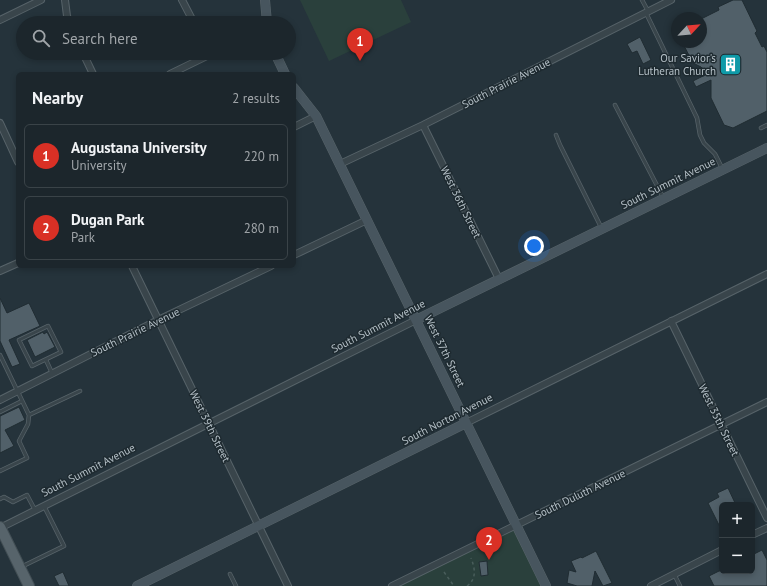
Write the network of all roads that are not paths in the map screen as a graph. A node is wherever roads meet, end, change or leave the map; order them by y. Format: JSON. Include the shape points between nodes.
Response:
{"nodes":[{"id":1,"x":41,"y":0,"type":"edge"},
{"id":2,"x":65,"y":0,"type":"edge"},
{"id":3,"x":182,"y":0,"type":"edge"},
{"id":4,"x":265,"y":0,"type":"edge"},
{"id":5,"x":642,"y":0,"type":"edge"},
{"id":6,"x":671,"y":0,"type":"edge"},
{"id":7,"x":647,"y":12,"type":"junction"},
{"id":8,"x":67,"y":16,"type":"edge"},
{"id":9,"x":190,"y":16,"type":"edge"},
{"id":10,"x":266,"y":16,"type":"edge"},
{"id":11,"x":0,"y":20,"type":"edge"},
{"id":12,"x":87,"y":60,"type":"edge"},
{"id":13,"x":197,"y":60,"type":"edge"},
{"id":14,"x":278,"y":60,"type":"edge"},
{"id":15,"x":92,"y":72,"type":"edge"},
{"id":16,"x":174,"y":72,"type":"edge"},
{"id":17,"x":284,"y":72,"type":"edge"},
{"id":18,"x":296,"y":91,"type":"edge"},
{"id":19,"x":615,"y":105,"type":"dead end"},
{"id":20,"x":316,"y":116,"type":"junction"},
{"id":21,"x":0,"y":124,"type":"edge"},
{"id":22,"x":423,"y":125,"type":"junction"},
{"id":23,"x":767,"y":125,"type":"edge"},
{"id":24,"x":296,"y":126,"type":"edge"},
{"id":25,"x":761,"y":128,"type":"dead end"},
{"id":26,"x":556,"y":135,"type":"dead end"},
{"id":27,"x":767,"y":148,"type":"edge"},
{"id":28,"x":16,"y":158,"type":"edge"},
{"id":29,"x":340,"y":164,"type":"junction"},
{"id":30,"x":723,"y":170,"type":"junction"},
{"id":31,"x":663,"y":199,"type":"junction"},
{"id":32,"x":367,"y":220,"type":"junction"},
{"id":33,"x":602,"y":229,"type":"junction"},
{"id":34,"x":296,"y":254,"type":"edge"},
{"id":35,"x":16,"y":264,"type":"edge"},
{"id":36,"x":133,"y":268,"type":"edge"},
{"id":37,"x":267,"y":268,"type":"edge"},
{"id":38,"x":0,"y":271,"type":"edge"},
{"id":39,"x":767,"y":274,"type":"edge"},
{"id":40,"x":499,"y":279,"type":"junction"},
{"id":41,"x":158,"y":320,"type":"junction"},
{"id":42,"x":416,"y":320,"type":"junction"},
{"id":43,"x":672,"y":321,"type":"junction"},
{"id":44,"x":0,"y":356,"type":"edge"},
{"id":45,"x":46,"y":360,"type":"junction"},
{"id":46,"x":52,"y":373,"type":"junction"},
{"id":47,"x":18,"y":391,"type":"junction"},
{"id":48,"x":80,"y":391,"type":"dead end"},
{"id":49,"x":0,"y":400,"type":"edge"},
{"id":50,"x":22,"y":401,"type":"junction"},
{"id":51,"x":767,"y":402,"type":"edge"},
{"id":52,"x":0,"y":412,"type":"edge"},
{"id":53,"x":29,"y":415,"type":"junction"},
{"id":54,"x":466,"y":423,"type":"junction"},
{"id":55,"x":208,"y":424,"type":"junction"},
{"id":56,"x":721,"y":425,"type":"junction"},
{"id":57,"x":0,"y":472,"type":"edge"},
{"id":58,"x":0,"y":499,"type":"edge"},
{"id":59,"x":44,"y":506,"type":"junction"},
{"id":60,"x":35,"y":510,"type":"junction"},
{"id":61,"x":767,"y":518,"type":"edge"},
{"id":62,"x":516,"y":525,"type":"junction"},
{"id":63,"x":259,"y":526,"type":"junction"},
{"id":64,"x":0,"y":527,"type":"edge"},
{"id":65,"x":767,"y":529,"type":"edge"},
{"id":66,"x":755,"y":534,"type":"edge"},
{"id":67,"x":719,"y":552,"type":"edge"},
{"id":68,"x":20,"y":567,"type":"junction"},
{"id":69,"x":230,"y":574,"type":"dead end"},
{"id":70,"x":674,"y":574,"type":"junction"},
{"id":71,"x":29,"y":586,"type":"edge"},
{"id":72,"x":137,"y":586,"type":"edge"},
{"id":73,"x":236,"y":586,"type":"edge"},
{"id":74,"x":288,"y":586,"type":"edge"},
{"id":75,"x":392,"y":586,"type":"edge"},
{"id":76,"x":546,"y":586,"type":"edge"},
{"id":77,"x":651,"y":586,"type":"edge"},
{"id":78,"x":680,"y":586,"type":"edge"}],
"edges":[{"from":1,"to":11,"type":"street"},
{"from":2,"to":8,"type":"street"},
{"from":3,"to":9,"type":"street"},
{"from":4,"to":10,"type":"street"},
{"from":5,"to":7,"type":"lane"},
{"from":6,"to":7,"type":"street","name":"South Prairie Avenue"},
{"from":7,"to":22,"type":"street","name":"South Prairie Avenue"},
{"from":7,"to":30,"type":"lane","via":[[697,118],[700,135],[715,154]]},
{"from":12,"to":15,"type":"street"},
{"from":13,"to":16,"type":"street"},
{"from":14,"to":17,"type":"street"},
{"from":18,"to":20,"type":"street","name":"West 37th Street"},
{"from":19,"to":31,"type":"lane"},
{"from":20,"to":24,"type":"street"},
{"from":20,"to":29,"type":"street","name":"West 37th Street"},
{"from":21,"to":28,"type":"street"},
{"from":22,"to":29,"type":"street","name":"South Prairie Avenue"},
{"from":22,"to":40,"type":"street","name":"West 36th Street"},
{"from":23,"to":25,"type":"lane"},
{"from":26,"to":33,"type":"lane"},
{"from":27,"to":30,"type":"street","name":"South Summit Avenue"},
{"from":29,"to":32,"type":"street","name":"West 37th Street"},
{"from":30,"to":31,"type":"street","name":"South Summit Avenue"},
{"from":31,"to":33,"type":"street","name":"South Summit Avenue"},
{"from":32,"to":34,"type":"street"},
{"from":32,"to":42,"type":"street","name":"West 37th Street"},
{"from":33,"to":40,"type":"street","name":"South Summit Avenue"},
{"from":35,"to":38,"type":"street"},
{"from":36,"to":41,"type":"street","name":"West 39th Street"},
{"from":37,"to":41,"type":"street","name":"South Prairie Avenue"},
{"from":39,"to":43,"type":"street","name":"South Norton Avenue"},
{"from":40,"to":42,"type":"street","name":"South Summit Avenue"},
{"from":41,"to":46,"type":"street","name":"South Prairie Avenue"},
{"from":41,"to":55,"type":"street","name":"West 39th Street"},
{"from":42,"to":54,"type":"street","name":"West 37th Street"},
{"from":42,"to":55,"type":"street","name":"South Summit Avenue"},
{"from":43,"to":54,"type":"street","name":"South Norton Avenue"},
{"from":43,"to":56,"type":"street","name":"West 35th Street"},
{"from":44,"to":47,"type":"lane"},
{"from":45,"to":45,"type":"lane","via":[[32,366],[19,340],[48,326],[61,352]]},
{"from":45,"to":46,"type":"lane"},
{"from":46,"to":47,"type":"street","name":"South Prairie Avenue"},
{"from":47,"to":49,"type":"street","name":"South Prairie Avenue"},
{"from":47,"to":50,"type":"lane"},
{"from":48,"to":53,"type":"lane"},
{"from":50,"to":52,"type":"lane"},
{"from":50,"to":53,"type":"lane"},
{"from":51,"to":56,"type":"street","name":"South Duluth Avenue"},
{"from":53,"to":57,"type":"lane","via":[[28,424],[19,441],[27,458]]},
{"from":54,"to":62,"type":"street","name":"West 37th Street"},
{"from":54,"to":63,"type":"street","name":"South Norton Avenue"},
{"from":55,"to":59,"type":"street","name":"South Summit Avenue"},
{"from":55,"to":63,"type":"street","name":"West 39th Street"},
{"from":56,"to":61,"type":"street","name":"West 35th Street"},
{"from":56,"to":62,"type":"street","name":"South Duluth Avenue"},
{"from":58,"to":60,"type":"lane","via":[[4,497],[13,502],[27,495]]},
{"from":59,"to":60,"type":"street","name":"South Summit Avenue"},
{"from":59,"to":68,"type":"lane","via":[[64,546]]},
{"from":60,"to":64,"type":"street","name":"South Summit Avenue"},
{"from":62,"to":75,"type":"street","name":"South Duluth Avenue"},
{"from":62,"to":76,"type":"street","name":"West 37th Street"},
{"from":63,"to":72,"type":"street","name":"South Norton Avenue"},
{"from":63,"to":74,"type":"street","name":"West 39th Street"},
{"from":64,"to":68,"type":"main road"},
{"from":65,"to":66,"type":"street"},
{"from":67,"to":70,"type":"street"},
{"from":68,"to":71,"type":"main road"},
{"from":69,"to":73,"type":"lane"},
{"from":70,"to":77,"type":"street"},
{"from":70,"to":78,"type":"lane"}]}
